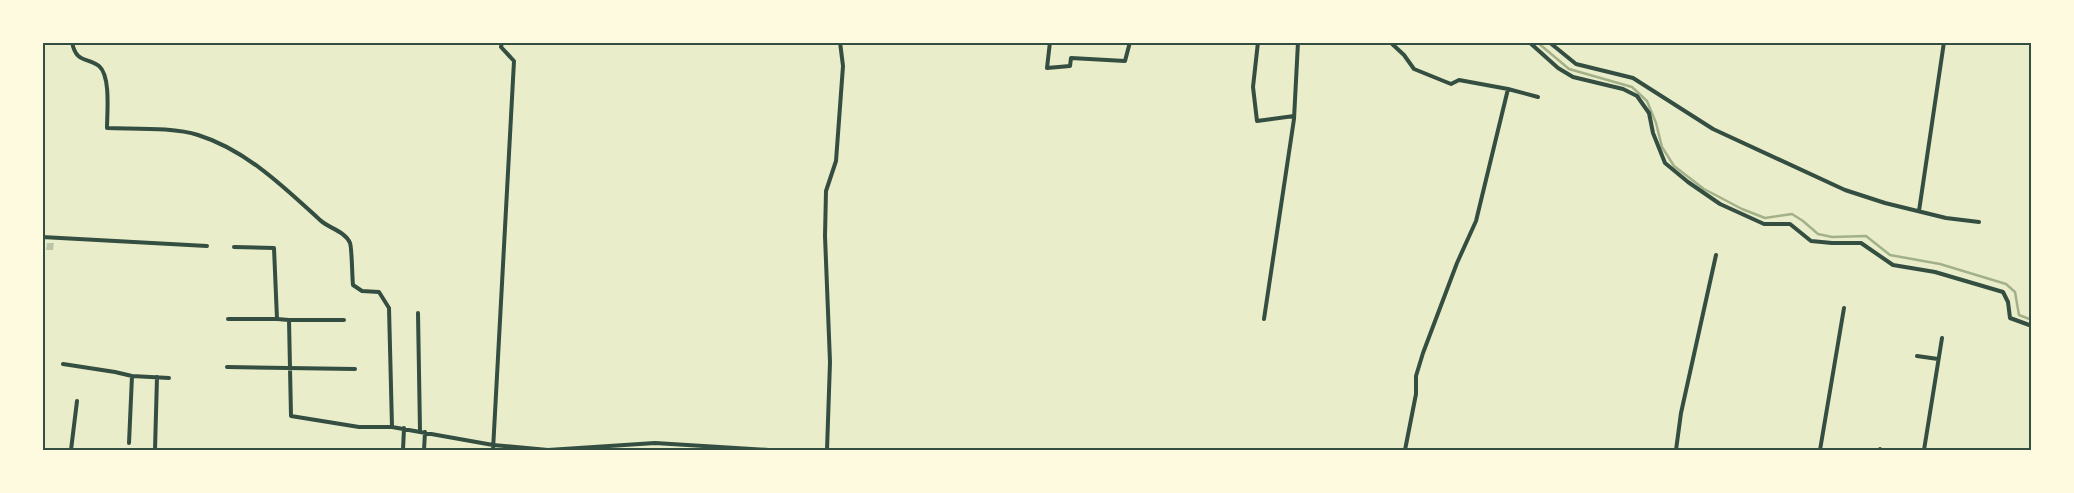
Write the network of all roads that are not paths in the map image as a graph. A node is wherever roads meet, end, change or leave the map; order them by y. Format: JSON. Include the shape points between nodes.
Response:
{"nodes":[{"id":1,"x":72,"y":42,"type":"edge"},
{"id":2,"x":502,"y":42,"type":"edge"},
{"id":3,"x":840,"y":42,"type":"edge"},
{"id":4,"x":1050,"y":42,"type":"edge"},
{"id":5,"x":1130,"y":42,"type":"edge"},
{"id":6,"x":1258,"y":42,"type":"edge"},
{"id":7,"x":1298,"y":42,"type":"edge"},
{"id":8,"x":1390,"y":42,"type":"edge"},
{"id":9,"x":1529,"y":42,"type":"edge"},
{"id":10,"x":1549,"y":42,"type":"edge"},
{"id":11,"x":1944,"y":42,"type":"edge"},
{"id":12,"x":1508,"y":89,"type":"junction"},
{"id":13,"x":1538,"y":97,"type":"dead end"},
{"id":14,"x":1294,"y":116,"type":"junction"},
{"id":15,"x":1920,"y":212,"type":"junction"},
{"id":16,"x":1980,"y":222,"type":"dead end"},
{"id":17,"x":42,"y":237,"type":"edge"},
{"id":18,"x":207,"y":246,"type":"dead end"},
{"id":19,"x":234,"y":247,"type":"dead end"},
{"id":20,"x":1716,"y":255,"type":"dead end"},
{"id":21,"x":1844,"y":308,"type":"dead end"},
{"id":22,"x":418,"y":313,"type":"dead end"},
{"id":23,"x":228,"y":319,"type":"dead end"},
{"id":24,"x":276,"y":319,"type":"junction"},
{"id":25,"x":1264,"y":319,"type":"dead end"},
{"id":26,"x":289,"y":320,"type":"junction"},
{"id":27,"x":344,"y":320,"type":"dead end"},
{"id":28,"x":2032,"y":326,"type":"edge"},
{"id":29,"x":1942,"y":338,"type":"dead end"},
{"id":30,"x":1917,"y":356,"type":"dead end"},
{"id":31,"x":1938,"y":359,"type":"junction"},
{"id":32,"x":63,"y":364,"type":"dead end"},
{"id":33,"x":227,"y":367,"type":"dead end"},
{"id":34,"x":289,"y":369,"type":"junction"},
{"id":35,"x":355,"y":369,"type":"dead end"},
{"id":36,"x":132,"y":376,"type":"junction"},
{"id":37,"x":157,"y":377,"type":"junction"},
{"id":38,"x":169,"y":378,"type":"dead end"},
{"id":39,"x":77,"y":401,"type":"dead end"},
{"id":40,"x":392,"y":427,"type":"junction"},
{"id":41,"x":404,"y":428,"type":"junction"},
{"id":42,"x":420,"y":431,"type":"junction"},
{"id":43,"x":425,"y":432,"type":"junction"},
{"id":44,"x":129,"y":443,"type":"dead end"},
{"id":45,"x":493,"y":445,"type":"junction"},
{"id":46,"x":715,"y":448,"type":"edge"},
{"id":47,"x":610,"y":449,"type":"edge"},
{"id":48,"x":71,"y":450,"type":"edge"},
{"id":49,"x":155,"y":450,"type":"edge"},
{"id":50,"x":402,"y":450,"type":"edge"},
{"id":51,"x":424,"y":450,"type":"edge"},
{"id":52,"x":493,"y":450,"type":"edge"},
{"id":53,"x":769,"y":450,"type":"edge"},
{"id":54,"x":827,"y":450,"type":"edge"},
{"id":55,"x":1405,"y":450,"type":"edge"},
{"id":56,"x":1676,"y":450,"type":"edge"},
{"id":57,"x":1820,"y":450,"type":"edge"},
{"id":58,"x":1924,"y":450,"type":"edge"},
{"id":59,"x":1930,"y":450,"type":"edge"}],
"edges":[{"from":1,"to":40,"type":"street","via":[[73,50],[80,58],[99,66],[104,73],[107,128],[182,132],[224,146],[248,158],[350,243],[353,285],[362,291],[379,292],[389,308]]},
{"from":2,"to":45,"type":"street","via":[[502,47],[514,61]]},
{"from":3,"to":54,"type":"street","via":[[843,66],[836,161],[826,191],[830,362]]},
{"from":4,"to":5,"type":"street","via":[[1047,68],[1070,66],[1071,58],[1125,62]]},
{"from":6,"to":14,"type":"street","via":[[1254,87],[1257,121]]},
{"from":7,"to":14,"type":"street"},
{"from":8,"to":12,"type":"street","via":[[1414,69],[1451,84],[1459,80]]},
{"from":9,"to":28,"type":"street","via":[[1573,77],[1623,89],[1637,96],[1649,113],[1665,163],[1720,204],[1764,224],[1790,224],[1811,241],[1861,243],[1893,265],[1935,272],[2003,292],[2010,318]]},
{"from":10,"to":15,"type":"street","via":[[1576,64],[1633,78],[1713,128],[1845,190]]},
{"from":11,"to":15,"type":"street"},
{"from":12,"to":13,"type":"street"},
{"from":12,"to":55,"type":"street","via":[[1476,221],[1457,263],[1416,376],[1416,394]]},
{"from":14,"to":25,"type":"street"},
{"from":15,"to":16,"type":"street"},
{"from":17,"to":18,"type":"street"},
{"from":19,"to":24,"type":"street","via":[[274,248]]},
{"from":20,"to":56,"type":"street","via":[[1681,413]]},
{"from":21,"to":57,"type":"street"},
{"from":22,"to":42,"type":"street"},
{"from":23,"to":24,"type":"street"},
{"from":24,"to":26,"type":"street"},
{"from":26,"to":27,"type":"street"},
{"from":26,"to":34,"type":"street"},
{"from":29,"to":31,"type":"street"},
{"from":30,"to":31,"type":"street"},
{"from":31,"to":58,"type":"street"},
{"from":32,"to":36,"type":"street"},
{"from":33,"to":34,"type":"street"},
{"from":34,"to":35,"type":"street"},
{"from":34,"to":40,"type":"street","via":[[290,416],[359,427]]},
{"from":36,"to":37,"type":"street"},
{"from":36,"to":44,"type":"street"},
{"from":37,"to":38,"type":"street"},
{"from":37,"to":49,"type":"street"},
{"from":39,"to":48,"type":"street"},
{"from":40,"to":41,"type":"street"},
{"from":41,"to":42,"type":"street"},
{"from":41,"to":50,"type":"street"},
{"from":42,"to":43,"type":"street"},
{"from":43,"to":45,"type":"street"},
{"from":43,"to":51,"type":"street"},
{"from":45,"to":47,"type":"street","via":[[548,450]]},
{"from":45,"to":52,"type":"street"},
{"from":46,"to":47,"type":"street","via":[[636,444]]},
{"from":46,"to":53,"type":"street"},
{"from":58,"to":59,"type":"street"}]}
